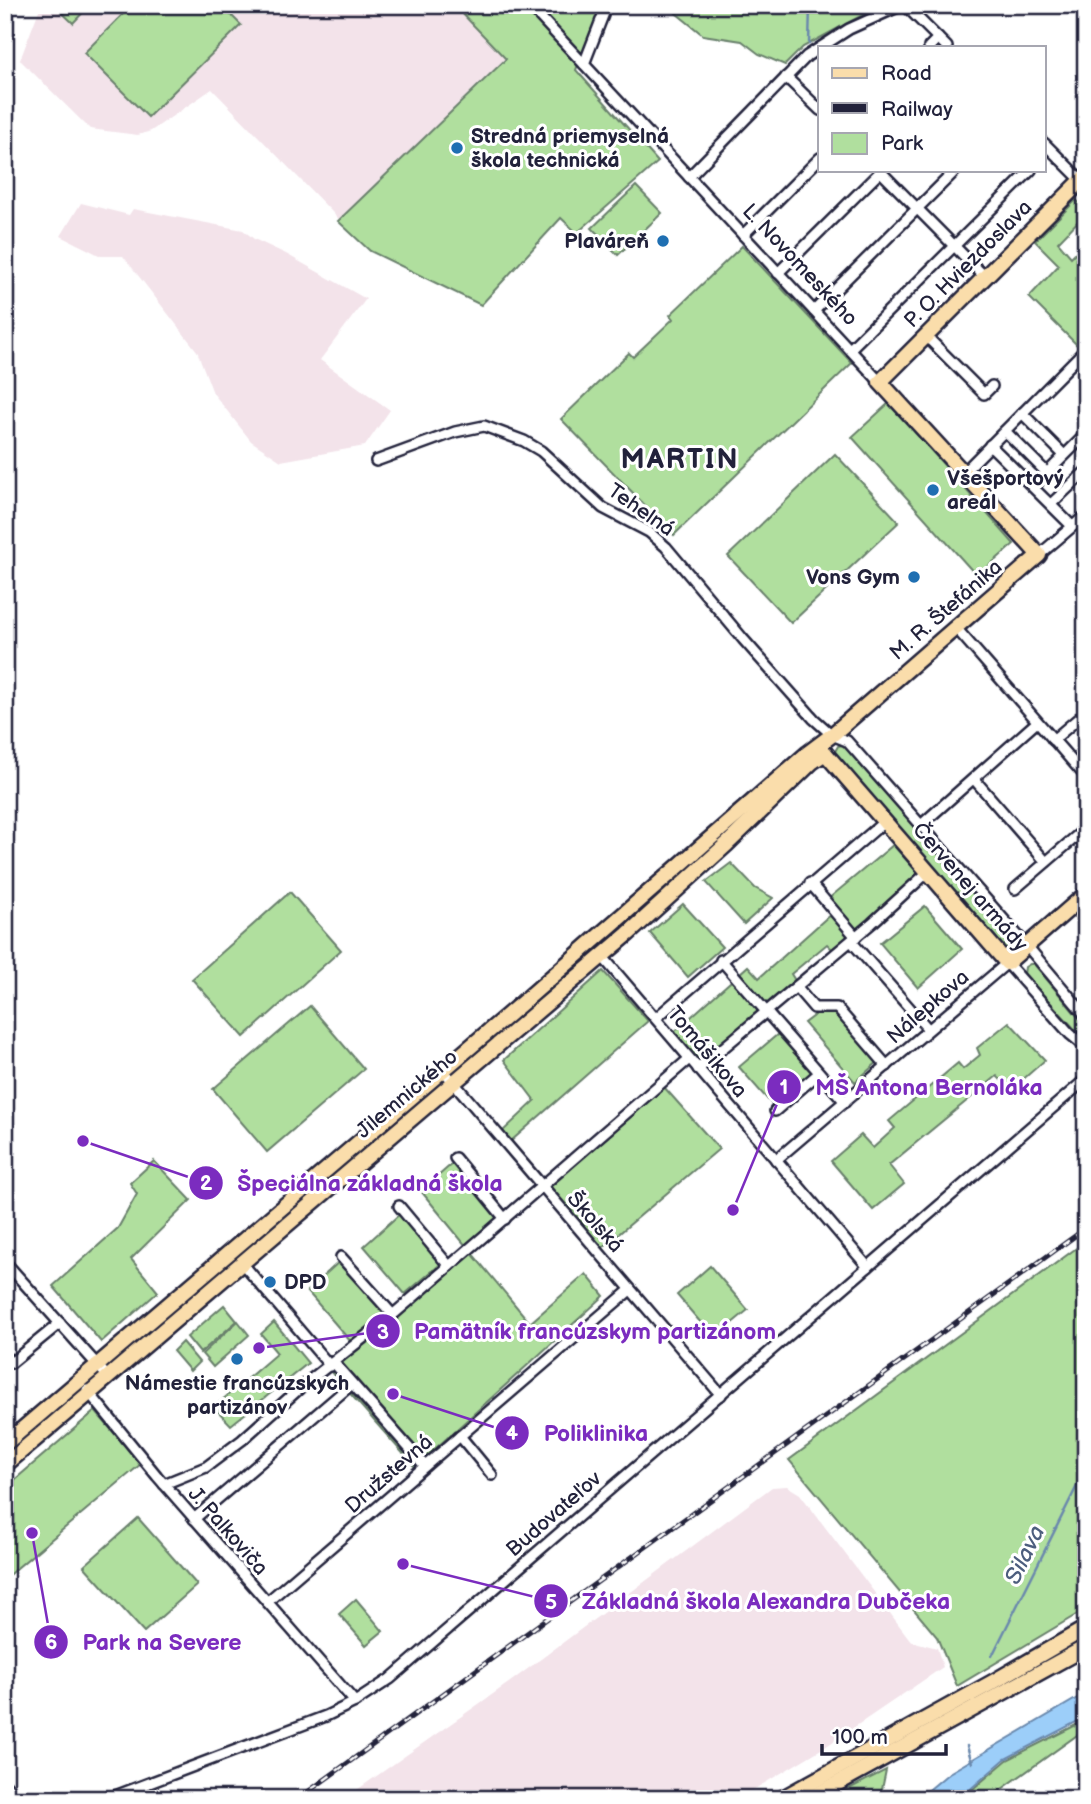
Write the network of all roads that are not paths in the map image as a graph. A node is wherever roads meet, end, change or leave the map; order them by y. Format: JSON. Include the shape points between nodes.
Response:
{"nodes":[{"id":1,"x":529,"y":5,"type":"edge"},
{"id":2,"x":607,"y":5,"type":"edge"},
{"id":3,"x":904,"y":5,"type":"edge"},
{"id":4,"x":938,"y":38,"type":"junction"},
{"id":5,"x":820,"y":46,"type":"edge"},
{"id":6,"x":930,"y":46,"type":"edge"},
{"id":7,"x":946,"y":46,"type":"edge"},
{"id":8,"x":818,"y":48,"type":"edge"},
{"id":9,"x":584,"y":64,"type":"junction"},
{"id":10,"x":786,"y":77,"type":"junction"},
{"id":11,"x":818,"y":108,"type":"edge"},
{"id":12,"x":1046,"y":150,"type":"edge"},
{"id":13,"x":818,"y":160,"type":"edge"},
{"id":14,"x":878,"y":172,"type":"edge"},
{"id":15,"x":882,"y":172,"type":"edge"},
{"id":16,"x":954,"y":172,"type":"edge"},
{"id":17,"x":1029,"y":172,"type":"edge"},
{"id":18,"x":689,"y":177,"type":"junction"},
{"id":19,"x":1084,"y":181,"type":"edge"},
{"id":20,"x":918,"y":209,"type":"junction"},
{"id":21,"x":743,"y":234,"type":"junction"},
{"id":22,"x":954,"y":246,"type":"junction"},
{"id":23,"x":778,"y":273,"type":"junction"},
{"id":24,"x":985,"y":277,"type":"junction"},
{"id":25,"x":814,"y":311,"type":"junction"},
{"id":26,"x":926,"y":336,"type":"junction"},
{"id":27,"x":850,"y":349,"type":"junction"},
{"id":28,"x":1086,"y":349,"type":"edge"},
{"id":29,"x":880,"y":382,"type":"junction"},
{"id":30,"x":992,"y":386,"type":"dead end"},
{"id":31,"x":1022,"y":413,"type":"junction"},
{"id":32,"x":1005,"y":431,"type":"junction"},
{"id":33,"x":1085,"y":437,"type":"edge"},
{"id":34,"x":990,"y":445,"type":"junction"},
{"id":35,"x":1064,"y":455,"type":"junction"},
{"id":36,"x":376,"y":461,"type":"dead end"},
{"id":37,"x":1086,"y":471,"type":"edge"},
{"id":38,"x":964,"y":472,"type":"junction"},
{"id":39,"x":1046,"y":473,"type":"junction"},
{"id":40,"x":1034,"y":486,"type":"junction"},
{"id":41,"x":1051,"y":504,"type":"junction"},
{"id":42,"x":1086,"y":515,"type":"edge"},
{"id":43,"x":1072,"y":526,"type":"junction"},
{"id":44,"x":1039,"y":555,"type":"junction"},
{"id":45,"x":956,"y":628,"type":"junction"},
{"id":46,"x":1086,"y":712,"type":"edge"},
{"id":47,"x":1037,"y":722,"type":"junction"},
{"id":48,"x":832,"y":735,"type":"junction"},
{"id":49,"x":1053,"y":740,"type":"junction"},
{"id":50,"x":825,"y":753,"type":"junction"},
{"id":51,"x":1086,"y":777,"type":"edge"},
{"id":52,"x":974,"y":779,"type":"junction"},
{"id":53,"x":885,"y":821,"type":"junction"},
{"id":54,"x":921,"y":825,"type":"junction"},
{"id":55,"x":1086,"y":828,"type":"edge"},
{"id":56,"x":1046,"y":862,"type":"junction"},
{"id":57,"x":929,"y":871,"type":"junction"},
{"id":58,"x":810,"y":883,"type":"junction"},
{"id":59,"x":1015,"y":888,"type":"dead end"},
{"id":60,"x":1086,"y":894,"type":"edge"},
{"id":61,"x":634,"y":907,"type":"junction"},
{"id":62,"x":645,"y":919,"type":"junction"},
{"id":63,"x":854,"y":939,"type":"junction"},
{"id":64,"x":1027,"y":946,"type":"junction"},
{"id":65,"x":602,"y":956,"type":"junction"},
{"id":66,"x":721,"y":960,"type":"junction"},
{"id":67,"x":1007,"y":963,"type":"junction"},
{"id":68,"x":796,"y":987,"type":"junction"},
{"id":69,"x":766,"y":1012,"type":"junction"},
{"id":70,"x":1086,"y":1016,"type":"edge"},
{"id":71,"x":656,"y":1018,"type":"junction"},
{"id":72,"x":928,"y":1029,"type":"junction"},
{"id":73,"x":1086,"y":1047,"type":"edge"},
{"id":74,"x":689,"y":1059,"type":"junction"},
{"id":75,"x":887,"y":1066,"type":"junction"},
{"id":76,"x":698,"y":1069,"type":"junction"},
{"id":77,"x":443,"y":1070,"type":"junction"},
{"id":78,"x":820,"y":1073,"type":"junction"},
{"id":79,"x":1086,"y":1079,"type":"edge"},
{"id":80,"x":453,"y":1083,"type":"junction"},
{"id":81,"x":845,"y":1102,"type":"junction"},
{"id":82,"x":775,"y":1111,"type":"dead end"},
{"id":83,"x":455,"y":1158,"type":"dead end"},
{"id":84,"x":776,"y":1160,"type":"junction"},
{"id":85,"x":542,"y":1187,"type":"junction"},
{"id":86,"x":399,"y":1206,"type":"dead end"},
{"id":87,"x":505,"y":1219,"type":"junction"},
{"id":88,"x":341,"y":1257,"type":"dead end"},
{"id":89,"x":5,"y":1262,"type":"edge"},
{"id":90,"x":242,"y":1263,"type":"junction"},
{"id":91,"x":449,"y":1266,"type":"junction"},
{"id":92,"x":868,"y":1267,"type":"junction"},
{"id":93,"x":630,"y":1290,"type":"junction"},
{"id":94,"x":393,"y":1315,"type":"junction"},
{"id":95,"x":60,"y":1323,"type":"junction"},
{"id":96,"x":7,"y":1362,"type":"edge"},
{"id":97,"x":332,"y":1364,"type":"junction"},
{"id":98,"x":98,"y":1365,"type":"junction"},
{"id":99,"x":108,"y":1377,"type":"junction"},
{"id":100,"x":79,"y":1380,"type":"junction"},
{"id":101,"x":352,"y":1384,"type":"junction"},
{"id":102,"x":89,"y":1393,"type":"junction"},
{"id":103,"x":721,"y":1395,"type":"junction"},
{"id":104,"x":460,"y":1436,"type":"junction"},
{"id":105,"x":5,"y":1444,"type":"edge"},
{"id":106,"x":5,"y":1465,"type":"edge"},
{"id":107,"x":425,"y":1466,"type":"junction"},
{"id":108,"x":492,"y":1475,"type":"dead end"},
{"id":109,"x":164,"y":1484,"type":"junction"},
{"id":110,"x":194,"y":1519,"type":"junction"},
{"id":111,"x":267,"y":1602,"type":"junction"},
{"id":112,"x":1086,"y":1628,"type":"edge"},
{"id":113,"x":1086,"y":1647,"type":"edge"},
{"id":114,"x":355,"y":1702,"type":"junction"},
{"id":115,"x":5,"y":1784,"type":"edge"},
{"id":116,"x":19,"y":1799,"type":"edge"},
{"id":117,"x":107,"y":1799,"type":"edge"},
{"id":118,"x":781,"y":1799,"type":"edge"},
{"id":119,"x":809,"y":1799,"type":"edge"}],
"edges":[{"from":1,"to":9,"type":"street","name":"L. Novomeského"},
{"from":2,"to":9,"type":"street"},
{"from":3,"to":4,"type":"street"},
{"from":3,"to":5,"type":"street"},
{"from":4,"to":6,"type":"street"},
{"from":4,"to":7,"type":"street"},
{"from":8,"to":10,"type":"street"},
{"from":9,"to":18,"type":"street","name":"L. Novomeského"},
{"from":10,"to":11,"type":"street"},
{"from":10,"to":18,"type":"street"},
{"from":12,"to":19,"type":"street"},
{"from":13,"to":21,"type":"street"},
{"from":14,"to":23,"type":"street"},
{"from":15,"to":20,"type":"street"},
{"from":16,"to":20,"type":"street"},
{"from":17,"to":22,"type":"street"},
{"from":18,"to":21,"type":"street","name":"L. Novomeského"},
{"from":19,"to":24,"type":"main road","name":"P. O. Hviezdoslava"},
{"from":20,"to":22,"type":"street"},
{"from":20,"to":25,"type":"street"},
{"from":21,"to":23,"type":"street","name":"L. Novomeského"},
{"from":22,"to":24,"type":"street"},
{"from":22,"to":27,"type":"street"},
{"from":23,"to":25,"type":"street","name":"L. Novomeského"},
{"from":24,"to":26,"type":"main road","name":"P. O. Hviezdoslava"},
{"from":25,"to":27,"type":"street","name":"L. Novomeského"},
{"from":26,"to":29,"type":"main road","name":"P. O. Hviezdoslava"},
{"from":26,"to":30,"type":"street","via":[[984,394]]},
{"from":27,"to":29,"type":"street","name":"L. Novomeského"},
{"from":28,"to":31,"type":"street"},
{"from":29,"to":38,"type":"main road","name":"L. Novomeského"},
{"from":31,"to":32,"type":"street"},
{"from":31,"to":35,"type":"street"},
{"from":32,"to":34,"type":"street"},
{"from":32,"to":39,"type":"street"},
{"from":33,"to":35,"type":"street"},
{"from":34,"to":38,"type":"street"},
{"from":34,"to":40,"type":"street"},
{"from":35,"to":39,"type":"street"},
{"from":36,"to":48,"type":"street","name":"Tehelná","via":[[484,426],[541,451],[603,508],[649,532],[666,547]]},
{"from":37,"to":41,"type":"street"},
{"from":38,"to":44,"type":"main road","name":"L. Novomeského"},
{"from":39,"to":40,"type":"street"},
{"from":40,"to":41,"type":"street"},
{"from":41,"to":43,"type":"street"},
{"from":42,"to":43,"type":"street","name":"M. R. Štefánika"},
{"from":43,"to":44,"type":"street","name":"M. R. Štefánika"},
{"from":44,"to":45,"type":"main road","name":"M. R. Štefánika"},
{"from":45,"to":47,"type":"street"},
{"from":45,"to":48,"type":"main road","name":"M. R. Štefánika"},
{"from":46,"to":49,"type":"street"},
{"from":47,"to":49,"type":"street"},
{"from":47,"to":52,"type":"street"},
{"from":48,"to":50,"type":"main road"},
{"from":48,"to":54,"type":"street","name":"Červenej armády","via":[[847,741]]},
{"from":48,"to":61,"type":"main road","name":"Jilemnického"},
{"from":49,"to":51,"type":"street"},
{"from":50,"to":53,"type":"main road","name":"Červenej armády"},
{"from":50,"to":62,"type":"main road","name":"Jilemnického"},
{"from":52,"to":54,"type":"street"},
{"from":52,"to":56,"type":"street"},
{"from":53,"to":57,"type":"main road","name":"Červenej armády"},
{"from":53,"to":58,"type":"street"},
{"from":54,"to":64,"type":"street","name":"Červenej armády"},
{"from":55,"to":56,"type":"street"},
{"from":56,"to":59,"type":"street"},
{"from":57,"to":63,"type":"street"},
{"from":57,"to":67,"type":"main road","name":"Červenej armády"},
{"from":58,"to":63,"type":"street"},
{"from":58,"to":66,"type":"street"},
{"from":60,"to":64,"type":"main road"},
{"from":61,"to":62,"type":"street"},
{"from":61,"to":77,"type":"main road","name":"Jilemnického"},
{"from":62,"to":65,"type":"main road","name":"Jilemnického"},
{"from":63,"to":68,"type":"street"},
{"from":63,"to":72,"type":"street"},
{"from":64,"to":67,"type":"main road"},
{"from":64,"to":70,"type":"street","name":"Červenej armády"},
{"from":65,"to":71,"type":"street","name":"Tomášikova"},
{"from":65,"to":80,"type":"main road","name":"Jilemnického"},
{"from":66,"to":69,"type":"street"},
{"from":66,"to":71,"type":"street"},
{"from":67,"to":72,"type":"street","name":"Nálepkova"},
{"from":67,"to":73,"type":"street","name":"Červenej armády"},
{"from":68,"to":69,"type":"street"},
{"from":68,"to":75,"type":"street","via":[[814,1008],[837,1008]]},
{"from":69,"to":76,"type":"street"},
{"from":69,"to":78,"type":"street"},
{"from":71,"to":74,"type":"street","name":"Tomášikova"},
{"from":72,"to":75,"type":"street","name":"Nálepkova"},
{"from":74,"to":76,"type":"street","name":"Tomášikova"},
{"from":74,"to":85,"type":"street"},
{"from":75,"to":81,"type":"street","name":"Nálepkova"},
{"from":76,"to":84,"type":"street","name":"Tomášikova"},
{"from":77,"to":80,"type":"street","name":"Školská"},
{"from":77,"to":98,"type":"main road","name":"Jilemnického"},
{"from":78,"to":81,"type":"street"},
{"from":78,"to":82,"type":"street"},
{"from":79,"to":92,"type":"street","name":"Budovateľov"},
{"from":80,"to":85,"type":"street","name":"Školská"},
{"from":80,"to":90,"type":"main road","name":"Jilemnického"},
{"from":81,"to":84,"type":"street","name":"Nálepkova"},
{"from":83,"to":87,"type":"street"},
{"from":84,"to":92,"type":"street","name":"Tomášikova"},
{"from":85,"to":87,"type":"street"},
{"from":85,"to":93,"type":"street","name":"Školská"},
{"from":86,"to":91,"type":"street"},
{"from":87,"to":91,"type":"street"},
{"from":88,"to":94,"type":"street"},
{"from":89,"to":95,"type":"street"},
{"from":90,"to":97,"type":"street"},
{"from":90,"to":99,"type":"main road","name":"Jilemnického"},
{"from":91,"to":94,"type":"street"},
{"from":92,"to":103,"type":"street","name":"Budovateľov"},
{"from":93,"to":103,"type":"street","name":"Školská"},
{"from":93,"to":104,"type":"street","name":"Družstevná"},
{"from":94,"to":97,"type":"street"},
{"from":95,"to":96,"type":"street"},
{"from":95,"to":98,"type":"street"},
{"from":97,"to":101,"type":"street"},
{"from":97,"to":109,"type":"street","via":[[219,1458]]},
{"from":98,"to":99,"type":"street"},
{"from":98,"to":100,"type":"main road","name":"Jilemnického"},
{"from":99,"to":102,"type":"main road","name":"Jilemnického"},
{"from":100,"to":102,"type":"street","name":"J. Palkoviča"},
{"from":100,"to":105,"type":"main road","name":"Jilemnického"},
{"from":101,"to":107,"type":"street"},
{"from":101,"to":110,"type":"street"},
{"from":102,"to":106,"type":"main road","name":"Jilemnického"},
{"from":102,"to":109,"type":"street","name":"J. Palkoviča"},
{"from":103,"to":114,"type":"street","name":"Budovateľov","via":[[409,1663]]},
{"from":104,"to":107,"type":"street","name":"Družstevná"},
{"from":104,"to":108,"type":"street"},
{"from":107,"to":111,"type":"street","name":"Družstevná"},
{"from":109,"to":110,"type":"street","name":"J. Palkoviča"},
{"from":110,"to":111,"type":"street","name":"J. Palkoviča"},
{"from":111,"to":114,"type":"street","name":"J. Palkoviča"},
{"from":112,"to":118,"type":"main road"},
{"from":113,"to":119,"type":"main road"},
{"from":114,"to":117,"type":"street","name":"Budovateľov"},
{"from":115,"to":116,"type":"street"}]}
